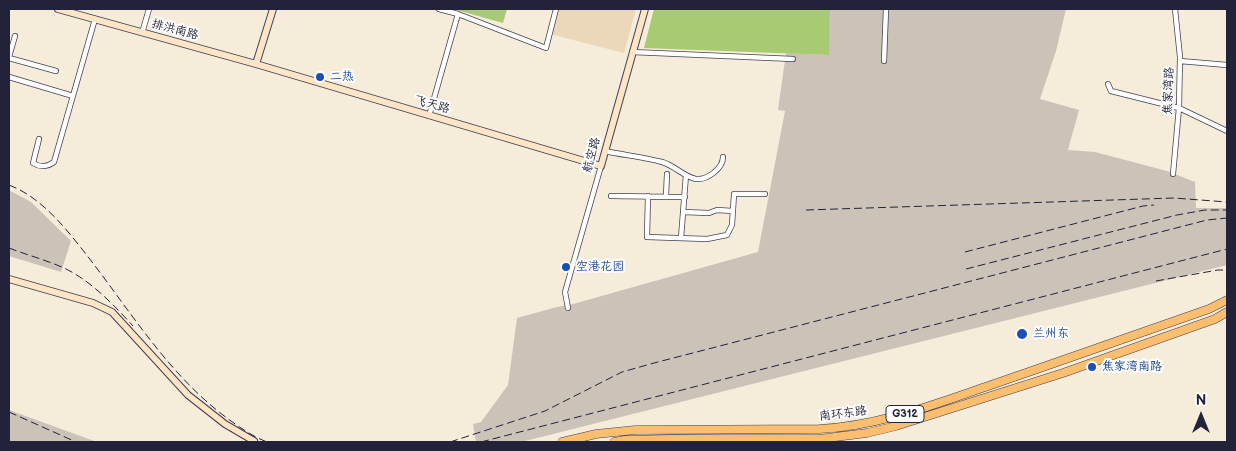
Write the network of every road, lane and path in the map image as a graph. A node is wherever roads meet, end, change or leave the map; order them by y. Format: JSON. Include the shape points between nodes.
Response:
{"nodes":[{"id":1,"x":58,"y":9,"type":"edge"},
{"id":2,"x":149,"y":9,"type":"edge"},
{"id":3,"x":273,"y":9,"type":"edge"},
{"id":4,"x":439,"y":9,"type":"edge"},
{"id":5,"x":556,"y":9,"type":"edge"},
{"id":6,"x":645,"y":9,"type":"edge"},
{"id":7,"x":886,"y":9,"type":"edge"},
{"id":8,"x":1175,"y":9,"type":"edge"},
{"id":9,"x":458,"y":14,"type":"junction"},
{"id":10,"x":95,"y":19,"type":"junction"},
{"id":11,"x":142,"y":33,"type":"junction"},
{"id":12,"x":15,"y":36,"type":"dead end"},
{"id":13,"x":10,"y":50,"type":"edge"},
{"id":14,"x":632,"y":52,"type":"junction"},
{"id":15,"x":9,"y":57,"type":"edge"},
{"id":16,"x":793,"y":59,"type":"dead end"},
{"id":17,"x":884,"y":61,"type":"dead end"},
{"id":18,"x":1180,"y":62,"type":"junction"},
{"id":19,"x":256,"y":64,"type":"junction"},
{"id":20,"x":1227,"y":66,"type":"edge"},
{"id":21,"x":56,"y":72,"type":"dead end"},
{"id":22,"x":9,"y":77,"type":"edge"},
{"id":23,"x":1108,"y":84,"type":"dead end"},
{"id":24,"x":73,"y":96,"type":"junction"},
{"id":25,"x":1179,"y":108,"type":"junction"},
{"id":26,"x":430,"y":116,"type":"junction"},
{"id":27,"x":1227,"y":130,"type":"edge"},
{"id":28,"x":39,"y":139,"type":"dead end"},
{"id":29,"x":605,"y":151,"type":"junction"},
{"id":30,"x":723,"y":156,"type":"dead end"},
{"id":31,"x":601,"y":166,"type":"junction"},
{"id":32,"x":667,"y":174,"type":"dead end"},
{"id":33,"x":1172,"y":174,"type":"dead end"},
{"id":34,"x":686,"y":175,"type":"junction"},
{"id":35,"x":766,"y":194,"type":"dead end"},
{"id":36,"x":611,"y":196,"type":"dead end"},
{"id":37,"x":648,"y":196,"type":"junction"},
{"id":38,"x":666,"y":196,"type":"junction"},
{"id":39,"x":685,"y":197,"type":"junction"},
{"id":40,"x":733,"y":211,"type":"junction"},
{"id":41,"x":683,"y":212,"type":"junction"},
{"id":42,"x":681,"y":238,"type":"junction"},
{"id":43,"x":9,"y":279,"type":"edge"},
{"id":44,"x":1227,"y":300,"type":"edge"},
{"id":45,"x":568,"y":308,"type":"dead end"},
{"id":46,"x":1227,"y":312,"type":"edge"},
{"id":47,"x":1059,"y":362,"type":"junction"},
{"id":48,"x":1063,"y":373,"type":"junction"},
{"id":49,"x":255,"y":442,"type":"edge"},
{"id":50,"x":565,"y":442,"type":"edge"},
{"id":51,"x":614,"y":442,"type":"edge"}],
"edges":[{"from":1,"to":10,"type":"street","name":"排洪南路"},
{"from":2,"to":11,"type":"street"},
{"from":3,"to":19,"type":"street"},
{"from":4,"to":9,"type":"street"},
{"from":5,"to":9,"type":"street","via":[[546,48]]},
{"from":6,"to":14,"type":"street","name":"航空路"},
{"from":7,"to":17,"type":"street"},
{"from":8,"to":18,"type":"street","name":"焦家湾路"},
{"from":9,"to":26,"type":"street"},
{"from":10,"to":11,"type":"street","name":"排洪南路"},
{"from":10,"to":24,"type":"street"},
{"from":11,"to":19,"type":"street","name":"排洪南路"},
{"from":12,"to":13,"type":"street"},
{"from":13,"to":15,"type":"street"},
{"from":14,"to":16,"type":"street"},
{"from":14,"to":29,"type":"street","name":"航空路"},
{"from":15,"to":21,"type":"street"},
{"from":18,"to":20,"type":"street"},
{"from":18,"to":25,"type":"street","name":"焦家湾路"},
{"from":19,"to":26,"type":"street","name":"飞天路"},
{"from":22,"to":24,"type":"street"},
{"from":23,"to":25,"type":"street","via":[[1111,91]]},
{"from":24,"to":28,"type":"street","via":[[54,162],[48,166],[33,163]]},
{"from":25,"to":27,"type":"street"},
{"from":25,"to":33,"type":"street","name":"焦家湾路"},
{"from":26,"to":31,"type":"street","name":"飞天路"},
{"from":29,"to":31,"type":"street","name":"航空路"},
{"from":29,"to":34,"type":"street","via":[[663,162]]},
{"from":30,"to":34,"type":"street","via":[[721,165],[708,177],[696,179]]},
{"from":31,"to":45,"type":"street","name":"航空路","via":[[565,292]]},
{"from":32,"to":38,"type":"street"},
{"from":34,"to":39,"type":"street"},
{"from":35,"to":40,"type":"street","via":[[734,194]]},
{"from":36,"to":37,"type":"street"},
{"from":37,"to":38,"type":"street"},
{"from":37,"to":42,"type":"street","via":[[647,238]]},
{"from":38,"to":39,"type":"street"},
{"from":39,"to":41,"type":"street"},
{"from":40,"to":41,"type":"street"},
{"from":40,"to":42,"type":"street","via":[[727,235],[707,239]]},
{"from":41,"to":42,"type":"street"},
{"from":43,"to":49,"type":"street","via":[[93,303],[112,312],[198,404]]},
{"from":44,"to":47,"type":"highway","name":"南环东路","number":"G312"},
{"from":46,"to":48,"type":"highway","name":"南环东路","number":"G312"},
{"from":47,"to":48,"type":"highway"},
{"from":47,"to":50,"type":"highway","name":"南环东路","number":"G312","via":[[896,416],[847,428],[635,430],[596,434]]},
{"from":48,"to":51,"type":"highway","name":"南环东路","number":"G312","via":[[896,426],[848,436]]}]}
